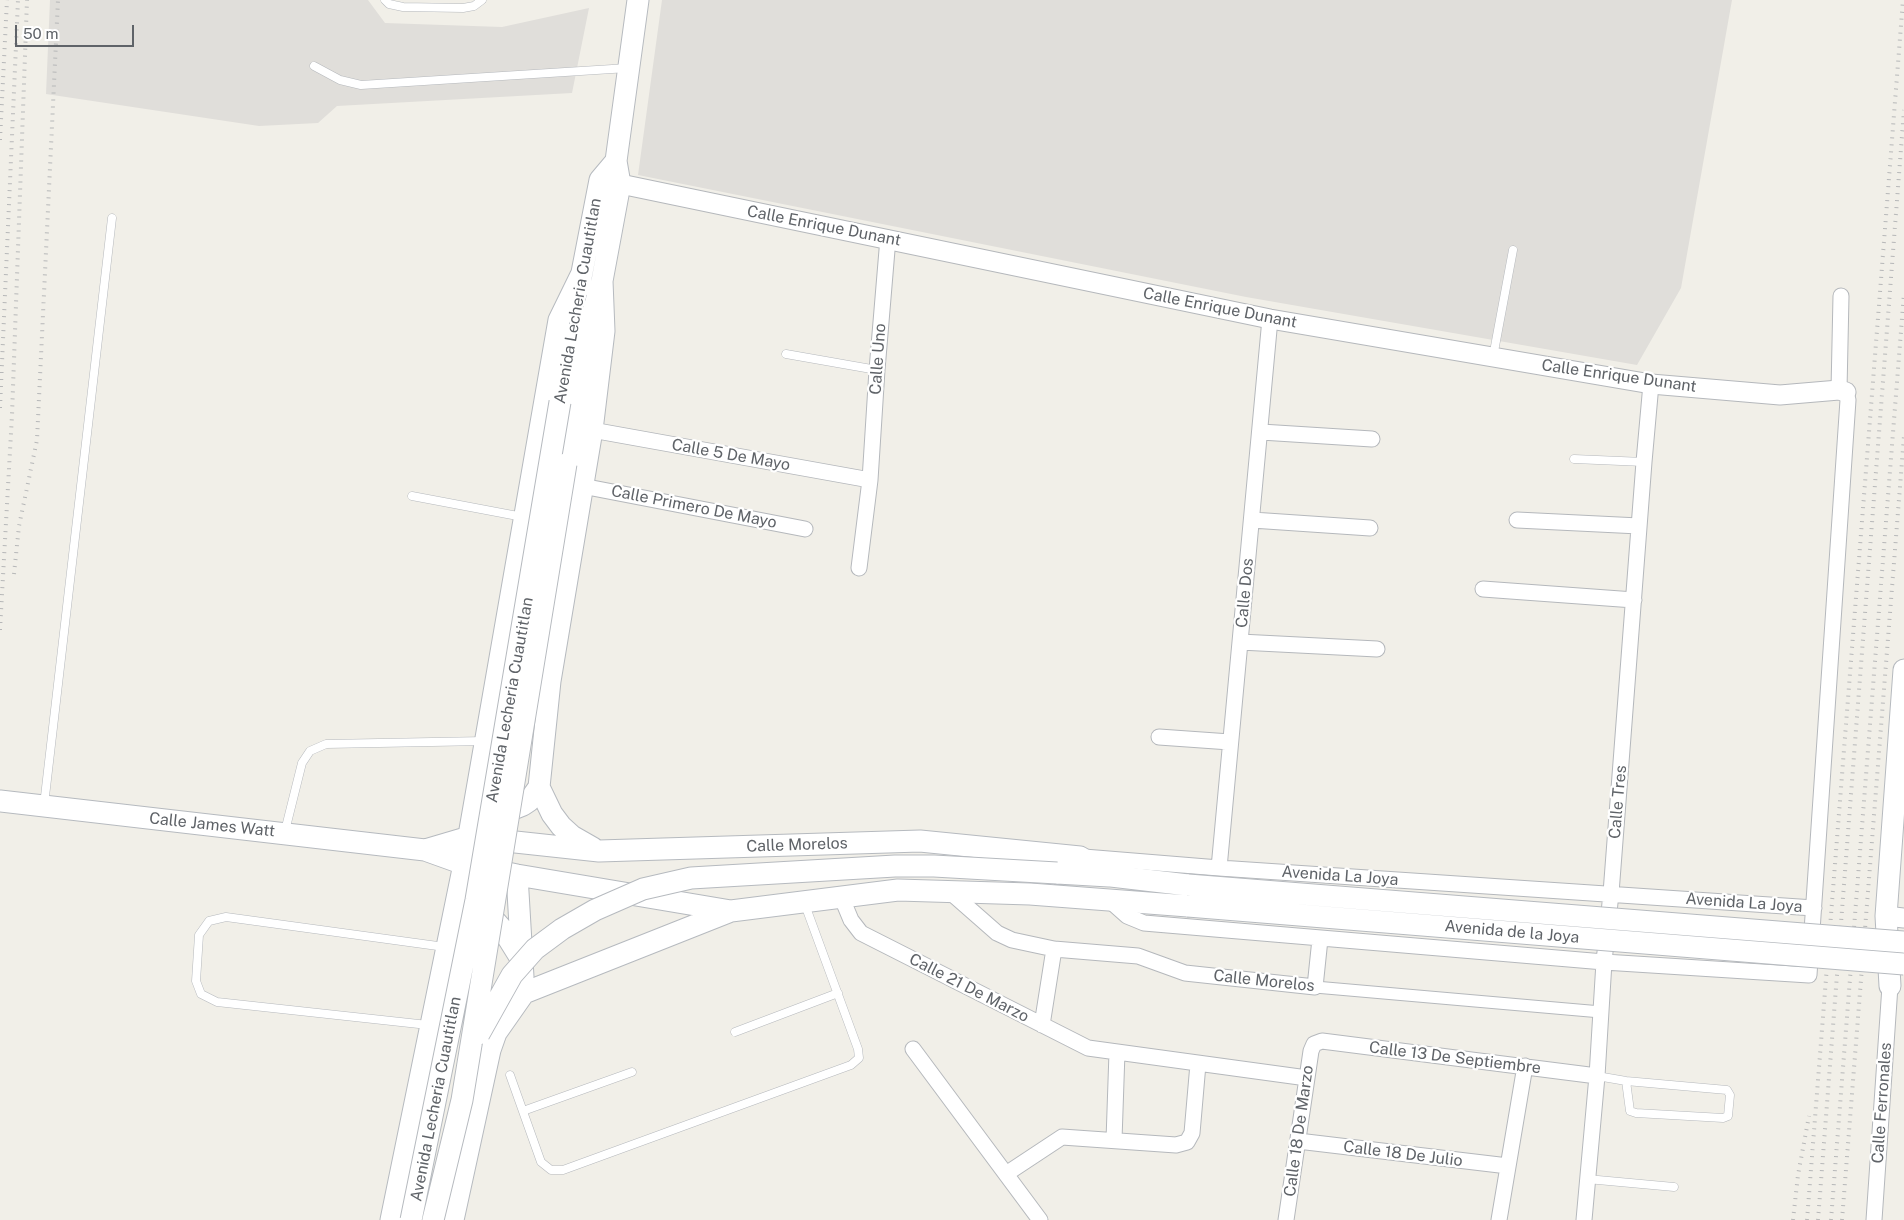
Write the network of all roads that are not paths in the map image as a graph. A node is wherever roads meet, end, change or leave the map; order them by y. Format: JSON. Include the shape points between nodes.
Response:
{"nodes":[{"id":1,"x":385,"y":0,"type":"edge"},
{"id":2,"x":482,"y":0,"type":"edge"},
{"id":3,"x":638,"y":0,"type":"edge"},
{"id":4,"x":314,"y":66,"type":"dead end"},
{"id":5,"x":628,"y":68,"type":"junction"},
{"id":6,"x":610,"y":182,"type":"junction"},
{"id":7,"x":112,"y":218,"type":"dead end"},
{"id":8,"x":888,"y":238,"type":"junction"},
{"id":9,"x":1513,"y":250,"type":"dead end"},
{"id":10,"x":581,"y":274,"type":"junction"},
{"id":11,"x":602,"y":281,"type":"junction"},
{"id":12,"x":1841,"y":296,"type":"dead end"},
{"id":13,"x":1270,"y":319,"type":"junction"},
{"id":14,"x":786,"y":354,"type":"dead end"},
{"id":15,"x":1493,"y":357,"type":"junction"},
{"id":16,"x":877,"y":370,"type":"junction"},
{"id":17,"x":1651,"y":384,"type":"junction"},
{"id":18,"x":1842,"y":391,"type":"junction"},
{"id":19,"x":592,"y":430,"type":"junction"},
{"id":20,"x":1261,"y":432,"type":"junction"},
{"id":21,"x":1372,"y":438,"type":"dead end"},
{"id":22,"x":1574,"y":458,"type":"dead end"},
{"id":23,"x":1644,"y":462,"type":"junction"},
{"id":24,"x":870,"y":480,"type":"junction"},
{"id":25,"x":582,"y":486,"type":"junction"},
{"id":26,"x":412,"y":496,"type":"dead end"},
{"id":27,"x":524,"y":517,"type":"junction"},
{"id":28,"x":1252,"y":520,"type":"junction"},
{"id":29,"x":1517,"y":520,"type":"dead end"},
{"id":30,"x":1639,"y":526,"type":"junction"},
{"id":31,"x":1370,"y":528,"type":"dead end"},
{"id":32,"x":805,"y":529,"type":"dead end"},
{"id":33,"x":860,"y":568,"type":"dead end"},
{"id":34,"x":1483,"y":589,"type":"dead end"},
{"id":35,"x":1634,"y":600,"type":"junction"},
{"id":36,"x":1240,"y":642,"type":"junction"},
{"id":37,"x":1377,"y":649,"type":"dead end"},
{"id":38,"x":1904,"y":670,"type":"edge"},
{"id":39,"x":1159,"y":737,"type":"dead end"},
{"id":40,"x":486,"y":742,"type":"junction"},
{"id":41,"x":1230,"y":742,"type":"junction"},
{"id":42,"x":539,"y":787,"type":"junction"},
{"id":43,"x":476,"y":797,"type":"junction"},
{"id":44,"x":0,"y":802,"type":"edge"},
{"id":45,"x":44,"y":807,"type":"junction"},
{"id":46,"x":284,"y":833,"type":"junction"},
{"id":47,"x":468,"y":837,"type":"junction"},
{"id":48,"x":425,"y":850,"type":"junction"},
{"id":49,"x":599,"y":851,"type":"junction"},
{"id":50,"x":1080,"y":857,"type":"junction"},
{"id":51,"x":464,"y":864,"type":"junction"},
{"id":52,"x":1218,"y":868,"type":"junction"},
{"id":53,"x":517,"y":875,"type":"junction"},
{"id":54,"x":1116,"y":877,"type":"junction"},
{"id":55,"x":948,"y":890,"type":"junction"},
{"id":56,"x":1611,"y":893,"type":"junction"},
{"id":57,"x":841,"y":896,"type":"junction"},
{"id":58,"x":803,"y":901,"type":"junction"},
{"id":59,"x":1114,"y":901,"type":"junction"},
{"id":60,"x":1814,"y":908,"type":"junction"},
{"id":61,"x":731,"y":911,"type":"junction"},
{"id":62,"x":1895,"y":917,"type":"edge"},
{"id":63,"x":452,"y":922,"type":"junction"},
{"id":64,"x":1320,"y":939,"type":"junction"},
{"id":65,"x":1904,"y":942,"type":"edge"},
{"id":66,"x":447,"y":948,"type":"junction"},
{"id":67,"x":1054,"y":949,"type":"junction"},
{"id":68,"x":523,"y":961,"type":"junction"},
{"id":69,"x":1604,"y":962,"type":"junction"},
{"id":70,"x":1904,"y":964,"type":"edge"},
{"id":71,"x":1897,"y":986,"type":"edge"},
{"id":72,"x":1315,"y":987,"type":"junction"},
{"id":73,"x":524,"y":992,"type":"junction"},
{"id":74,"x":838,"y":993,"type":"junction"},
{"id":75,"x":1601,"y":1012,"type":"junction"},
{"id":76,"x":431,"y":1025,"type":"junction"},
{"id":77,"x":1042,"y":1025,"type":"junction"},
{"id":78,"x":735,"y":1032,"type":"dead end"},
{"id":79,"x":1314,"y":1044,"type":"joint"},
{"id":80,"x":913,"y":1049,"type":"dead end"},
{"id":81,"x":1117,"y":1052,"type":"junction"},
{"id":82,"x":1198,"y":1064,"type":"junction"},
{"id":83,"x":1526,"y":1066,"type":"junction"},
{"id":84,"x":632,"y":1072,"type":"dead end"},
{"id":85,"x":510,"y":1075,"type":"dead end"},
{"id":86,"x":1597,"y":1076,"type":"junction"},
{"id":87,"x":1307,"y":1078,"type":"junction"},
{"id":88,"x":1626,"y":1081,"type":"junction"},
{"id":89,"x":523,"y":1111,"type":"junction"},
{"id":90,"x":1114,"y":1140,"type":"junction"},
{"id":91,"x":427,"y":1141,"type":"junction"},
{"id":92,"x":1298,"y":1141,"type":"junction"},
{"id":93,"x":1508,"y":1166,"type":"junction"},
{"id":94,"x":1006,"y":1174,"type":"junction"},
{"id":95,"x":1587,"y":1179,"type":"junction"},
{"id":96,"x":1674,"y":1186,"type":"dead end"},
{"id":97,"x":391,"y":1220,"type":"edge"},
{"id":98,"x":411,"y":1220,"type":"edge"},
{"id":99,"x":433,"y":1220,"type":"edge"},
{"id":100,"x":453,"y":1220,"type":"edge"},
{"id":101,"x":1040,"y":1220,"type":"edge"},
{"id":102,"x":1286,"y":1220,"type":"edge"},
{"id":103,"x":1499,"y":1220,"type":"edge"},
{"id":104,"x":1584,"y":1220,"type":"edge"},
{"id":105,"x":1874,"y":1220,"type":"edge"}],
"edges":[{"from":1,"to":2,"type":"lane","via":[[403,7],[443,8],[474,6]]},
{"from":3,"to":5,"type":"main road"},
{"from":4,"to":5,"type":"lane","via":[[340,80],[361,84]]},
{"from":5,"to":6,"type":"main road","via":[[616,161]]},
{"from":6,"to":8,"type":"street","name":"Calle Enrique Dunant"},
{"from":6,"to":10,"type":"main road","name":"Avenida Lecheria Cuautitlan"},
{"from":6,"to":11,"type":"main road"},
{"from":7,"to":45,"type":"lane"},
{"from":8,"to":13,"type":"street","name":"Calle Enrique Dunant"},
{"from":8,"to":16,"type":"street","name":"Calle Uno"},
{"from":9,"to":15,"type":"lane"},
{"from":10,"to":27,"type":"main road","via":[[559,320]]},
{"from":10,"to":91,"type":"main road","name":"Avenida Lecheria Cuautitlan","bridge":true,"via":[[476,900]]},
{"from":11,"to":19,"type":"main road","via":[[604,331]]},
{"from":11,"to":99,"type":"main road","name":"Avenida Lecheria Cuautitlan","bridge":true,"via":[[589,324],[462,1100]]},
{"from":12,"to":18,"type":"street"},
{"from":13,"to":15,"type":"street","name":"Calle Enrique Dunant"},
{"from":13,"to":20,"type":"street","name":"Calle Dos"},
{"from":14,"to":16,"type":"lane"},
{"from":15,"to":17,"type":"street","name":"Calle Enrique Dunant"},
{"from":16,"to":24,"type":"street","name":"Calle Uno"},
{"from":17,"to":18,"type":"street","name":"Calle Enrique Dunant","via":[[1780,395]]},
{"from":17,"to":23,"type":"street","name":"Calle Tres"},
{"from":18,"to":60,"type":"street","via":[[1848,400]]},
{"from":19,"to":24,"type":"street","name":"Calle 5 De Mayo"},
{"from":19,"to":25,"type":"main road"},
{"from":20,"to":21,"type":"street"},
{"from":20,"to":28,"type":"street","name":"Calle Dos"},
{"from":22,"to":23,"type":"lane"},
{"from":23,"to":30,"type":"street","name":"Calle Tres"},
{"from":24,"to":33,"type":"street","name":"Calle Uno"},
{"from":25,"to":32,"type":"street","name":"Calle Primero De Mayo"},
{"from":25,"to":42,"type":"main road","via":[[550,681]]},
{"from":26,"to":27,"type":"lane"},
{"from":27,"to":40,"type":"main road"},
{"from":28,"to":31,"type":"street"},
{"from":28,"to":36,"type":"street","name":"Calle Dos"},
{"from":29,"to":30,"type":"street"},
{"from":30,"to":35,"type":"street","name":"Calle Tres"},
{"from":34,"to":35,"type":"street"},
{"from":35,"to":56,"type":"street","name":"Calle Tres"},
{"from":36,"to":37,"type":"street"},
{"from":36,"to":41,"type":"street","name":"Calle Dos"},
{"from":38,"to":62,"type":"main road"},
{"from":39,"to":41,"type":"street"},
{"from":40,"to":43,"type":"main road"},
{"from":40,"to":46,"type":"lane","via":[[326,744],[310,751],[302,763]]},
{"from":41,"to":52,"type":"street","name":"Calle Dos"},
{"from":42,"to":43,"type":"main road","via":[[529,801],[513,809],[492,805]]},
{"from":42,"to":49,"type":"main road","via":[[560,826]]},
{"from":43,"to":47,"type":"main road"},
{"from":44,"to":45,"type":"main road","name":"Calle James Watt"},
{"from":45,"to":46,"type":"main road","name":"Calle James Watt"},
{"from":46,"to":48,"type":"main road","name":"Calle James Watt"},
{"from":47,"to":48,"type":"main road","name":"Calle James Watt"},
{"from":47,"to":49,"type":"main road","name":"Calle Morelos"},
{"from":47,"to":51,"type":"main road"},
{"from":48,"to":51,"type":"main road","name":"Calle James Watt"},
{"from":49,"to":50,"type":"main road","name":"Calle Morelos","via":[[920,841]]},
{"from":50,"to":52,"type":"street","name":"Avenida La Joya"},
{"from":50,"to":54,"type":"main road","name":"Calle Morelos"},
{"from":51,"to":53,"type":"main road"},
{"from":51,"to":63,"type":"main road"},
{"from":52,"to":56,"type":"street","name":"Avenida La Joya"},
{"from":53,"to":61,"type":"main road"},
{"from":53,"to":68,"type":"main road"},
{"from":54,"to":65,"type":"main road","name":"Avenida de la Joya","bridge":true},
{"from":54,"to":91,"type":"main road","name":"Avenida de la Joya","bridge":true,"via":[[895,866],[691,878],[643,889],[562,929],[535,949],[512,975],[485,1022]]},
{"from":55,"to":57,"type":"main road","via":[[898,890]]},
{"from":55,"to":59,"type":"main road"},
{"from":55,"to":67,"type":"street","name":"Calle Morelos","via":[[997,933],[1012,940]]},
{"from":56,"to":60,"type":"street","name":"Avenida La Joya"},
{"from":56,"to":69,"type":"street","name":"Calle Tres"},
{"from":57,"to":58,"type":"main road"},
{"from":57,"to":77,"type":"street","name":"Calle 21 De Marzo","via":[[861,932]]},
{"from":58,"to":61,"type":"main road"},
{"from":58,"to":74,"type":"lane"},
{"from":59,"to":64,"type":"street","name":"Avenida La Joya","via":[[1127,916],[1144,922]]},
{"from":59,"to":70,"type":"main road","name":"Avenida de la Joya","bridge":true},
{"from":60,"to":69,"type":"street","name":"Avenida La Joya","via":[[1809,975]]},
{"from":61,"to":73,"type":"main road"},
{"from":62,"to":71,"type":"main road"},
{"from":63,"to":66,"type":"main road"},
{"from":63,"to":68,"type":"main road","via":[[476,915],[487,916],[503,930]]},
{"from":64,"to":69,"type":"street","name":"Avenida La Joya"},
{"from":64,"to":72,"type":"street"},
{"from":66,"to":76,"type":"main road"},
{"from":66,"to":76,"type":"lane","via":[[226,917],[209,921],[200,935],[196,981],[201,994],[217,1002]]},
{"from":67,"to":72,"type":"street","name":"Calle Morelos","via":[[1138,956],[1185,973]]},
{"from":67,"to":77,"type":"street"},
{"from":68,"to":73,"type":"main road"},
{"from":69,"to":75,"type":"street","name":"Calle Tres"},
{"from":71,"to":105,"type":"street","name":"Calle Ferronales"},
{"from":72,"to":75,"type":"street","name":"Calle Morelos"},
{"from":73,"to":100,"type":"main road","via":[[496,1033],[490,1050]]},
{"from":74,"to":78,"type":"lane"},
{"from":74,"to":89,"type":"lane","via":[[860,1058],[851,1065],[563,1170],[551,1170],[541,1162]]},
{"from":75,"to":86,"type":"street","name":"Calle Tres"},
{"from":76,"to":97,"type":"main road"},
{"from":77,"to":81,"type":"street","name":"Calle 21 De Marzo","via":[[1088,1048]]},
{"from":79,"to":83,"type":"street","name":"Calle 13 De Septiembre","via":[[1322,1041]]},
{"from":79,"to":87,"type":"street","name":"Calle 18 De Marzo"},
{"from":80,"to":94,"type":"street"},
{"from":81,"to":82,"type":"street","name":"Calle 21 De Marzo"},
{"from":81,"to":90,"type":"street"},
{"from":82,"to":87,"type":"street","name":"Calle 21 De Marzo"},
{"from":82,"to":90,"type":"street","via":[[1192,1133],[1187,1142],[1176,1145]]},
{"from":83,"to":86,"type":"street","name":"Calle 13 De Septiembre"},
{"from":83,"to":93,"type":"street"},
{"from":84,"to":89,"type":"lane"},
{"from":85,"to":89,"type":"lane"},
{"from":86,"to":88,"type":"lane"},
{"from":86,"to":95,"type":"street","name":"Calle Tres"},
{"from":87,"to":92,"type":"street","name":"Calle 18 De Marzo"},
{"from":88,"to":88,"type":"lane","via":[[1727,1090],[1730,1095],[1728,1116],[1630,1111]]},
{"from":90,"to":94,"type":"street","via":[[1062,1137]]},
{"from":91,"to":98,"type":"main road","name":"Avenida Lecheria Cuautitlan","bridge":true},
{"from":92,"to":93,"type":"street","name":"Calle 18 De Julio"},
{"from":92,"to":102,"type":"street","name":"Calle 18 De Marzo"},
{"from":93,"to":103,"type":"street"},
{"from":94,"to":101,"type":"street"},
{"from":95,"to":96,"type":"lane"},
{"from":95,"to":104,"type":"street","name":"Calle Tres"}]}
